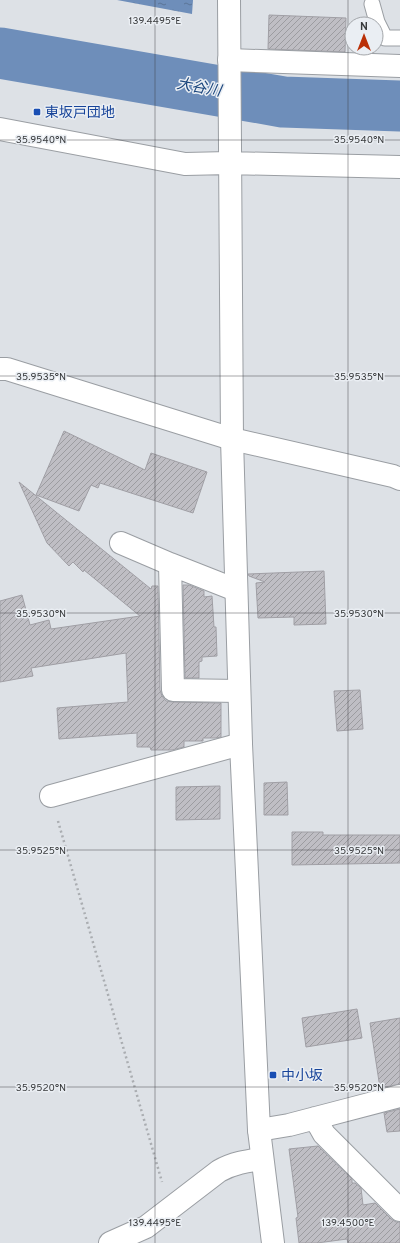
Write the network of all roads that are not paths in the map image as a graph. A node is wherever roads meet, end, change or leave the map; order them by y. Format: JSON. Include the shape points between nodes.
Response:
{"nodes":[{"id":1,"x":229,"y":0,"type":"edge"},
{"id":2,"x":372,"y":4,"type":"dead end"},
{"id":3,"x":400,"y":38,"type":"edge"},
{"id":4,"x":229,"y":60,"type":"junction"},
{"id":5,"x":400,"y":66,"type":"edge"},
{"id":6,"x":0,"y":129,"type":"edge"},
{"id":7,"x":229,"y":163,"type":"junction"},
{"id":8,"x":400,"y":167,"type":"edge"},
{"id":9,"x":0,"y":369,"type":"edge"},
{"id":10,"x":232,"y":439,"type":"junction"},
{"id":11,"x":400,"y":479,"type":"edge"},
{"id":12,"x":122,"y":543,"type":"dead end"},
{"id":13,"x":170,"y":564,"type":"junction"},
{"id":14,"x":236,"y":590,"type":"junction"},
{"id":15,"x":239,"y":691,"type":"junction"},
{"id":16,"x":240,"y":744,"type":"junction"},
{"id":17,"x":51,"y":796,"type":"road end"},
{"id":18,"x":400,"y":1096,"type":"edge"},
{"id":19,"x":315,"y":1118,"type":"junction"},
{"id":20,"x":259,"y":1130,"type":"junction"},
{"id":21,"x":262,"y":1159,"type":"junction"},
{"id":22,"x":400,"y":1210,"type":"edge"},
{"id":23,"x":110,"y":1243,"type":"edge"},
{"id":24,"x":274,"y":1243,"type":"edge"}],
"edges":[{"from":1,"to":4,"type":"street"},
{"from":2,"to":3,"type":"lane","via":[[376,22],[385,38]]},
{"from":4,"to":5,"type":"street"},
{"from":4,"to":7,"type":"street"},
{"from":6,"to":7,"type":"street","via":[[185,164]]},
{"from":7,"to":8,"type":"street"},
{"from":7,"to":10,"type":"street"},
{"from":9,"to":10,"type":"street","via":[[7,369]]},
{"from":10,"to":11,"type":"street"},
{"from":10,"to":14,"type":"street"},
{"from":12,"to":13,"type":"street"},
{"from":13,"to":14,"type":"street"},
{"from":13,"to":15,"type":"street","via":[[174,690]]},
{"from":14,"to":15,"type":"street"},
{"from":15,"to":16,"type":"street"},
{"from":16,"to":17,"type":"street"},
{"from":16,"to":20,"type":"street"},
{"from":18,"to":19,"type":"street"},
{"from":19,"to":20,"type":"street"},
{"from":19,"to":22,"type":"street","via":[[324,1134]]},
{"from":20,"to":21,"type":"street"},
{"from":21,"to":23,"type":"street","via":[[230,1165],[219,1171],[146,1226]]},
{"from":21,"to":24,"type":"street"}]}
